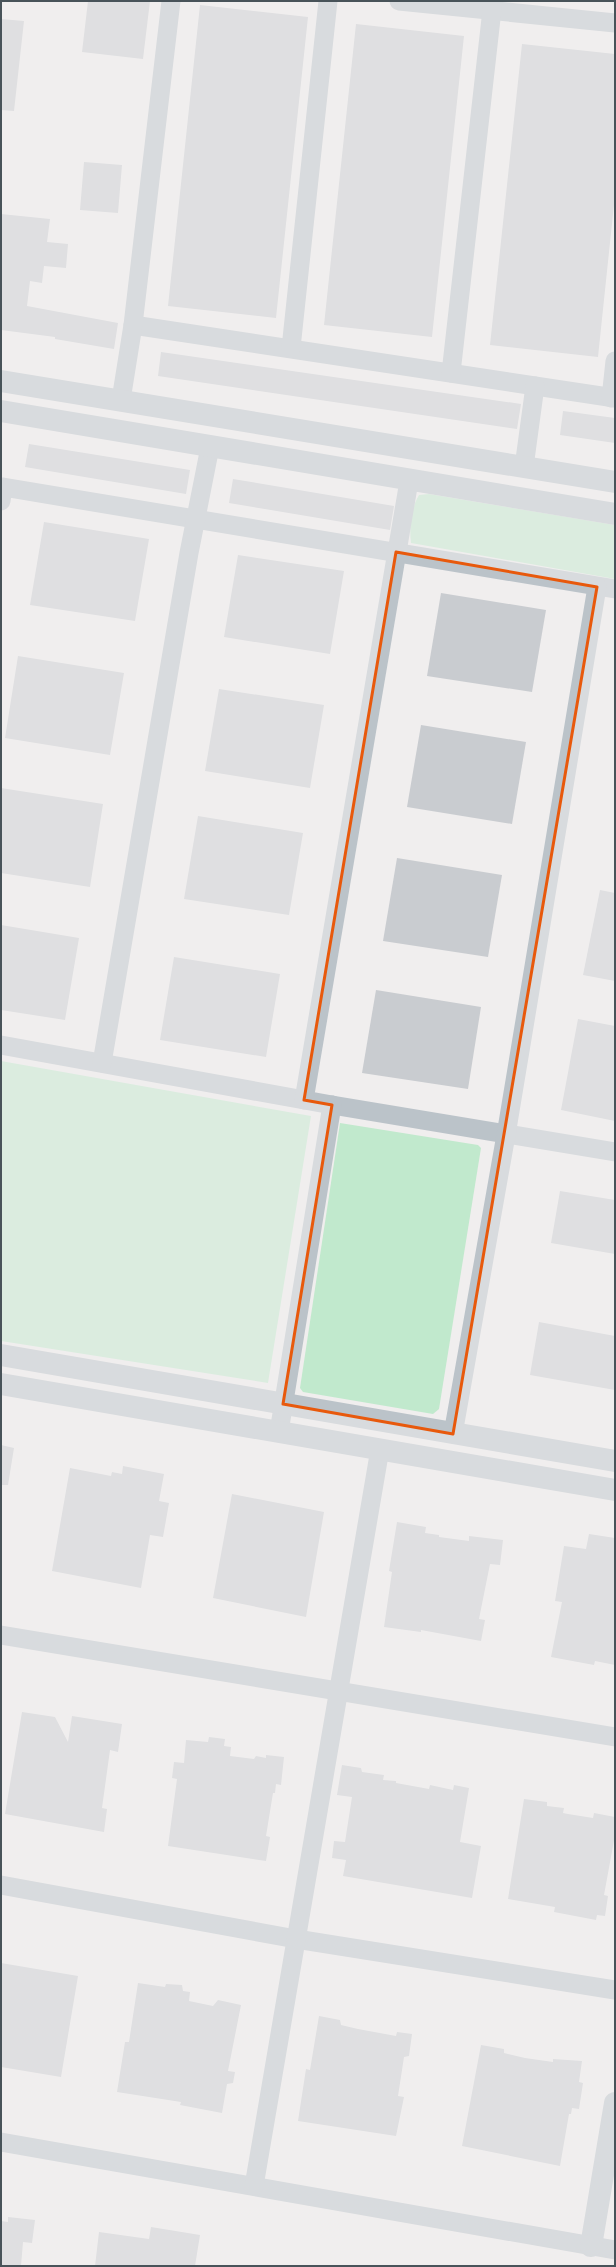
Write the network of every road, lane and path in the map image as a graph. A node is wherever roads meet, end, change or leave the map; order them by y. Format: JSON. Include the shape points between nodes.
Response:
{"nodes":[{"id":1,"x":171,"y":1,"type":"edge"},
{"id":2,"x":328,"y":1,"type":"edge"},
{"id":3,"x":399,"y":1,"type":"edge"},
{"id":4,"x":492,"y":6,"type":"edge"},
{"id":5,"x":615,"y":23,"type":"edge"},
{"id":6,"x":133,"y":325,"type":"junction"},
{"id":7,"x":291,"y":348,"type":"junction"},
{"id":8,"x":615,"y":361,"type":"edge"},
{"id":9,"x":451,"y":373,"type":"junction"},
{"id":10,"x":1,"y":381,"type":"edge"},
{"id":11,"x":535,"y":386,"type":"junction"},
{"id":12,"x":613,"y":398,"type":"edge"},
{"id":13,"x":121,"y":400,"type":"junction"},
{"id":14,"x":1,"y":410,"type":"edge"},
{"id":15,"x":309,"y":431,"type":"junction"},
{"id":16,"x":210,"y":447,"type":"junction"},
{"id":17,"x":305,"y":461,"type":"junction"},
{"id":18,"x":524,"y":467,"type":"junction"},
{"id":19,"x":409,"y":481,"type":"junction"},
{"id":20,"x":615,"y":482,"type":"edge"},
{"id":21,"x":1,"y":501,"type":"edge"},
{"id":22,"x":615,"y":514,"type":"edge"},
{"id":23,"x":196,"y":520,"type":"junction"},
{"id":24,"x":396,"y":552,"type":"junction"},
{"id":25,"x":606,"y":588,"type":"edge"},
{"id":26,"x":1,"y":1045,"type":"edge"},
{"id":27,"x":102,"y":1063,"type":"junction"},
{"id":28,"x":304,"y":1100,"type":"junction"},
{"id":29,"x":332,"y":1105,"type":"junction"},
{"id":30,"x":506,"y":1135,"type":"junction"},
{"id":31,"x":615,"y":1152,"type":"edge"},
{"id":32,"x":1,"y":1355,"type":"edge"},
{"id":33,"x":1,"y":1384,"type":"edge"},
{"id":34,"x":283,"y":1404,"type":"junction"},
{"id":35,"x":278,"y":1432,"type":"junction"},
{"id":36,"x":452,"y":1434,"type":"junction"},
{"id":37,"x":380,"y":1449,"type":"junction"},
{"id":38,"x":615,"y":1461,"type":"edge"},
{"id":39,"x":615,"y":1490,"type":"edge"},
{"id":40,"x":1,"y":1635,"type":"edge"},
{"id":41,"x":339,"y":1690,"type":"junction"},
{"id":42,"x":615,"y":1737,"type":"edge"},
{"id":43,"x":1,"y":1885,"type":"edge"},
{"id":44,"x":296,"y":1939,"type":"junction"},
{"id":45,"x":615,"y":1990,"type":"edge"},
{"id":46,"x":615,"y":2103,"type":"edge"},
{"id":47,"x":1,"y":2142,"type":"edge"},
{"id":48,"x":254,"y":2186,"type":"junction"},
{"id":49,"x":590,"y":2246,"type":"junction"},
{"id":50,"x":615,"y":2250,"type":"edge"}],
"edges":[{"from":1,"to":6,"type":"street"},
{"from":2,"to":7,"type":"street"},
{"from":3,"to":4,"type":"street"},
{"from":4,"to":5,"type":"street"},
{"from":4,"to":9,"type":"street"},
{"from":6,"to":7,"type":"street"},
{"from":6,"to":13,"type":"street"},
{"from":7,"to":9,"type":"street"},
{"from":8,"to":12,"type":"street"},
{"from":9,"to":11,"type":"street"},
{"from":10,"to":13,"type":"street"},
{"from":11,"to":12,"type":"street"},
{"from":11,"to":18,"type":"street"},
{"from":13,"to":15,"type":"street"},
{"from":14,"to":16,"type":"street"},
{"from":15,"to":17,"type":"street"},
{"from":15,"to":18,"type":"street"},
{"from":16,"to":17,"type":"street"},
{"from":16,"to":23,"type":"street"},
{"from":17,"to":19,"type":"street"},
{"from":18,"to":20,"type":"street"},
{"from":19,"to":22,"type":"street"},
{"from":19,"to":24,"type":"street"},
{"from":21,"to":23,"type":"street","via":[[4,486]]},
{"from":23,"to":24,"type":"street"},
{"from":23,"to":27,"type":"street"},
{"from":24,"to":25,"type":"street"},
{"from":24,"to":28,"type":"street"},
{"from":25,"to":30,"type":"street"},
{"from":26,"to":27,"type":"street"},
{"from":27,"to":28,"type":"street"},
{"from":28,"to":29,"type":"street"},
{"from":29,"to":30,"type":"street"},
{"from":29,"to":34,"type":"street"},
{"from":30,"to":31,"type":"street"},
{"from":30,"to":36,"type":"street"},
{"from":32,"to":34,"type":"street"},
{"from":33,"to":35,"type":"street"},
{"from":34,"to":35,"type":"street"},
{"from":34,"to":36,"type":"street"},
{"from":35,"to":37,"type":"street"},
{"from":36,"to":38,"type":"street"},
{"from":37,"to":39,"type":"street"},
{"from":37,"to":41,"type":"street"},
{"from":40,"to":41,"type":"street"},
{"from":41,"to":42,"type":"street"},
{"from":41,"to":44,"type":"street"},
{"from":43,"to":44,"type":"street"},
{"from":44,"to":45,"type":"street"},
{"from":44,"to":48,"type":"street"},
{"from":46,"to":49,"type":"street"},
{"from":47,"to":48,"type":"street"},
{"from":48,"to":49,"type":"street"},
{"from":49,"to":50,"type":"street"}]}
